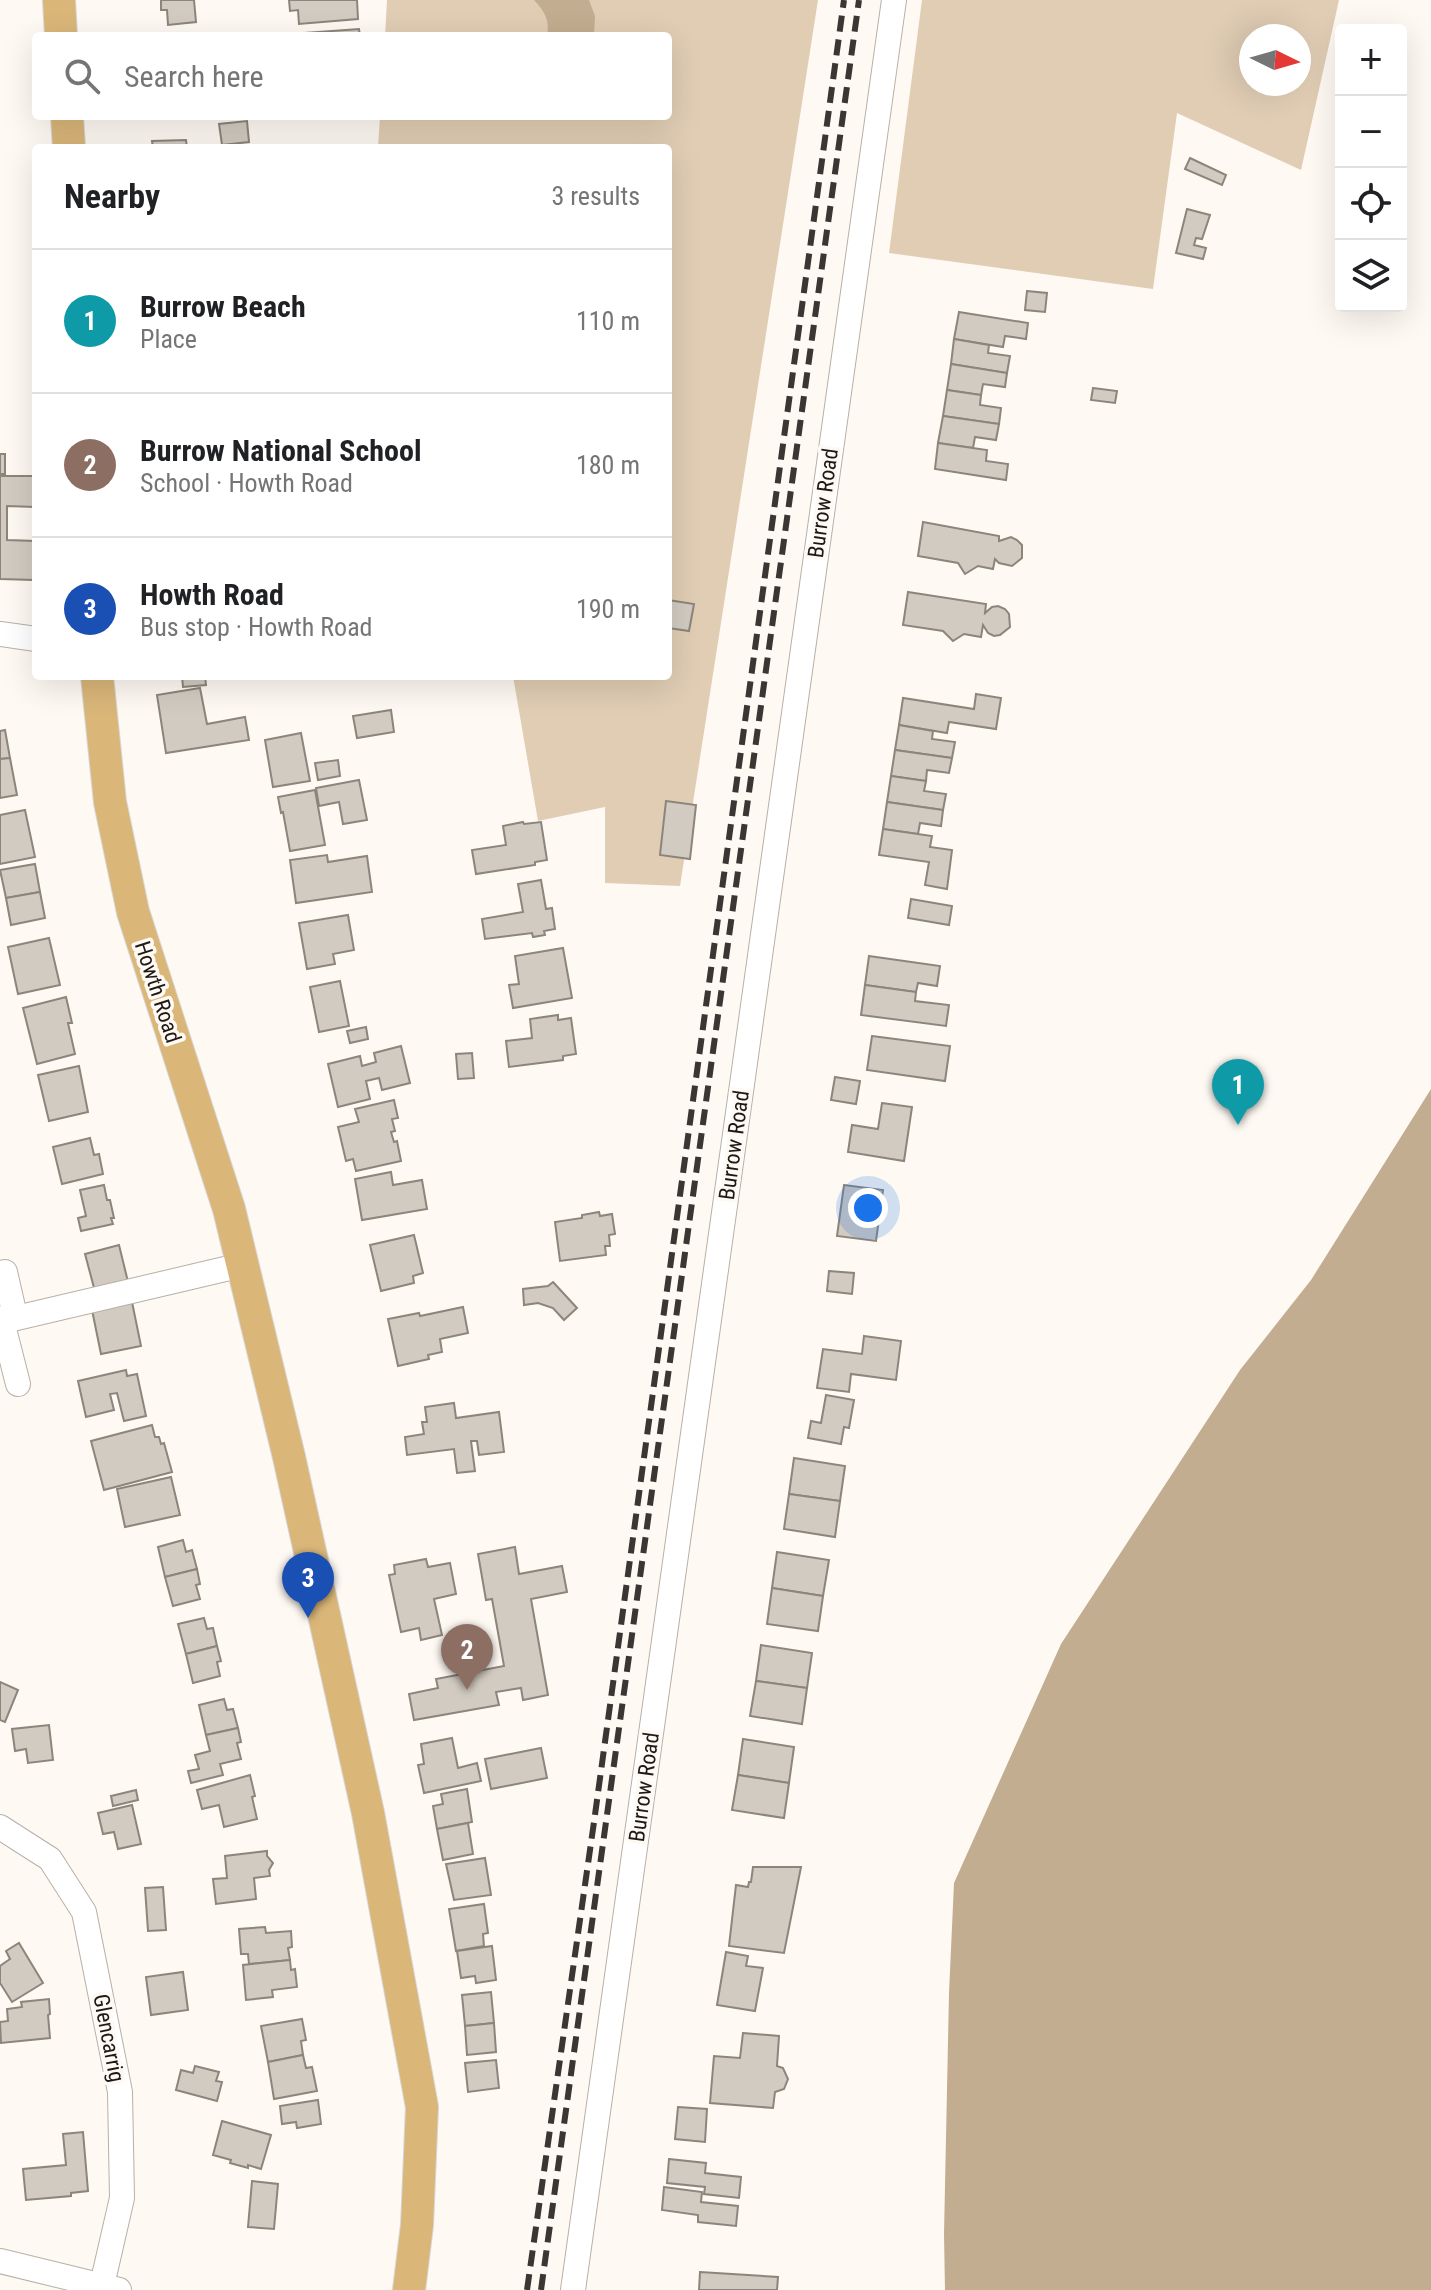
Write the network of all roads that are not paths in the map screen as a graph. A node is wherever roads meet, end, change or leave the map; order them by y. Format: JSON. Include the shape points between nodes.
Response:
{"nodes":[{"id":1,"x":59,"y":0,"type":"edge"},
{"id":2,"x":894,"y":0,"type":"edge"},
{"id":3,"x":61,"y":32,"type":"edge"},
{"id":4,"x":67,"y":120,"type":"edge"},
{"id":5,"x":69,"y":144,"type":"edge"},
{"id":6,"x":0,"y":634,"type":"edge"},
{"id":7,"x":32,"y":638,"type":"edge"},
{"id":8,"x":97,"y":680,"type":"edge"},
{"id":9,"x":242,"y":1265,"type":"junction"},
{"id":10,"x":5,"y":1272,"type":"dead end"},
{"id":11,"x":8,"y":1320,"type":"junction"},
{"id":12,"x":18,"y":1384,"type":"dead end"},
{"id":13,"x":0,"y":1827,"type":"edge"},
{"id":14,"x":0,"y":2261,"type":"edge"},
{"id":15,"x":110,"y":2288,"type":"edge"},
{"id":16,"x":409,"y":2290,"type":"edge"},
{"id":17,"x":573,"y":2290,"type":"edge"}],
"edges":[{"from":1,"to":3,"type":"main road"},
{"from":2,"to":17,"type":"street","name":"Burrow Road"},
{"from":4,"to":5,"type":"main road"},
{"from":6,"to":7,"type":"street"},
{"from":8,"to":9,"type":"main road","name":"Howth Road","via":[[110,802],[133,912],[229,1209]]},
{"from":9,"to":11,"type":"street"},
{"from":9,"to":16,"type":"main road","name":"Howth Road","via":[[368,1813],[422,2107]]},
{"from":10,"to":11,"type":"street","via":[[13,1307]]},
{"from":11,"to":12,"type":"street","via":[[4,1329]]},
{"from":13,"to":15,"type":"street","name":"Glencarrig","via":[[50,1859],[84,1912],[120,2092],[122,2198]]},
{"from":14,"to":15,"type":"street"}]}
